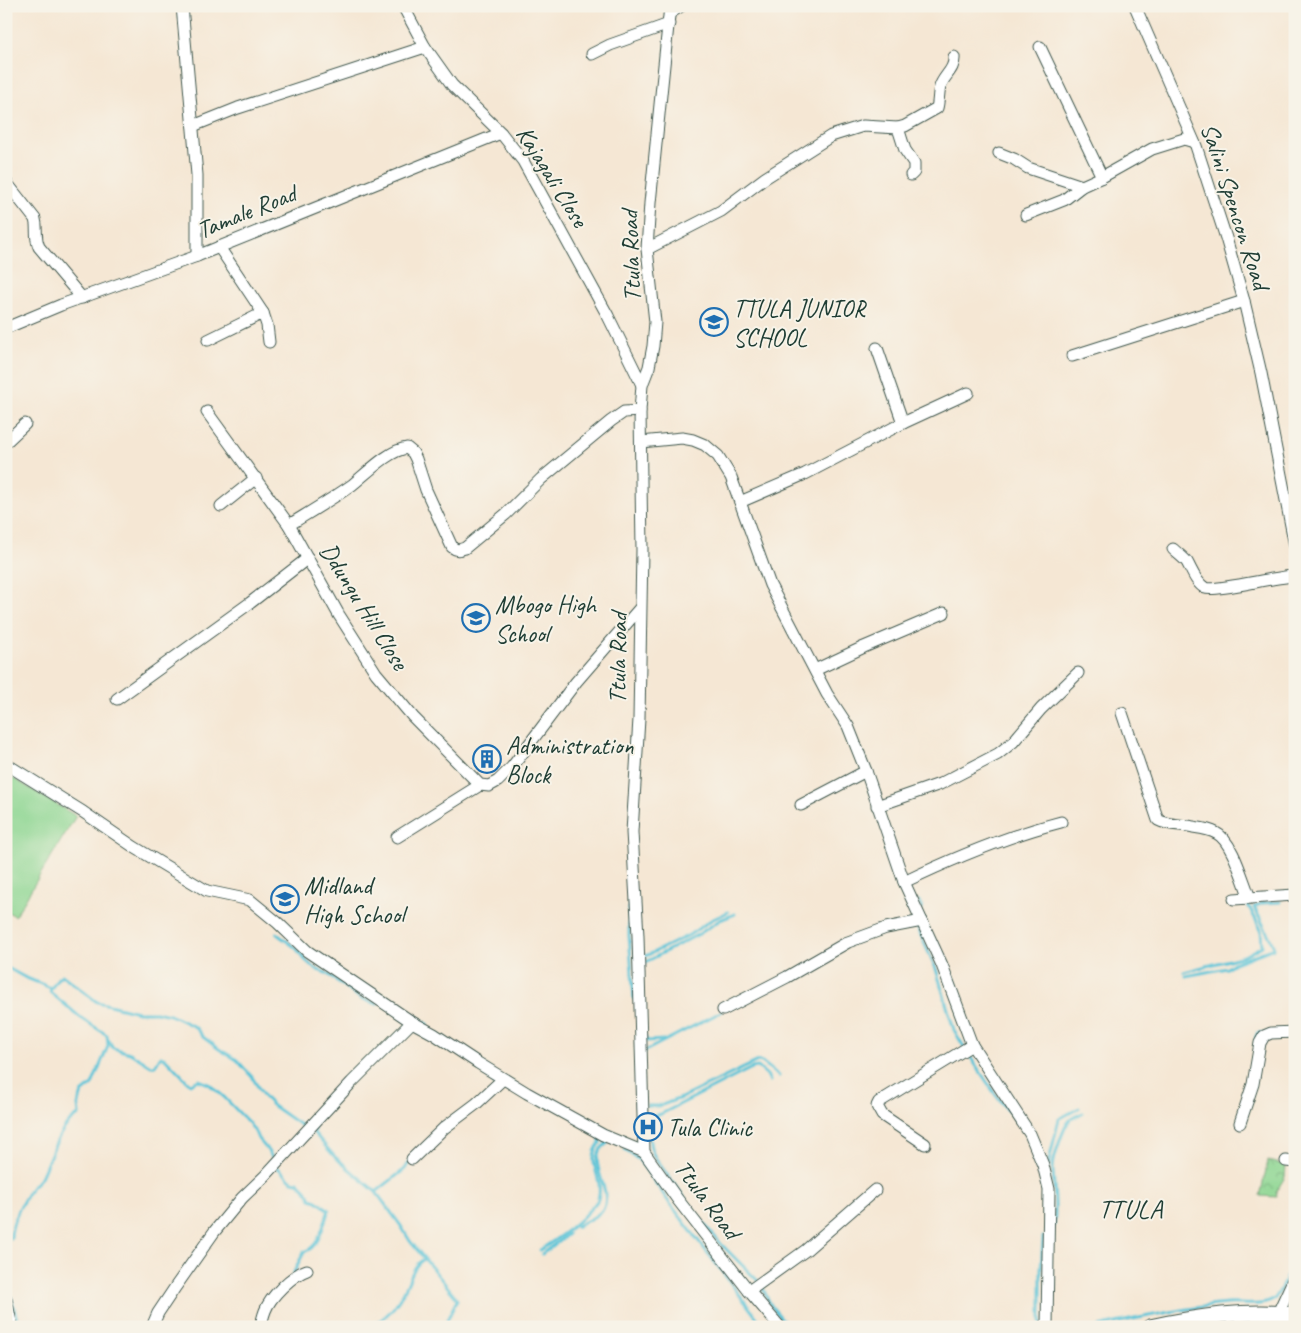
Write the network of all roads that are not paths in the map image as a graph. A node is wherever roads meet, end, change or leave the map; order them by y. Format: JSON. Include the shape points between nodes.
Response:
{"nodes":[{"id":1,"x":182,"y":6,"type":"edge"},
{"id":2,"x":403,"y":6,"type":"edge"},
{"id":3,"x":681,"y":6,"type":"edge"},
{"id":4,"x":1135,"y":6,"type":"edge"},
{"id":5,"x":670,"y":14,"type":"edge"},
{"id":6,"x":425,"y":47,"type":"junction"},
{"id":7,"x":1040,"y":47,"type":"dead end"},
{"id":8,"x":592,"y":54,"type":"dead end"},
{"id":9,"x":954,"y":57,"type":"dead end"},
{"id":10,"x":193,"y":126,"type":"junction"},
{"id":11,"x":898,"y":128,"type":"junction"},
{"id":12,"x":501,"y":133,"type":"junction"},
{"id":13,"x":1194,"y":142,"type":"junction"},
{"id":14,"x":999,"y":153,"type":"dead end"},
{"id":15,"x":911,"y":175,"type":"dead end"},
{"id":16,"x":1102,"y":177,"type":"junction"},
{"id":17,"x":6,"y":182,"type":"edge"},
{"id":18,"x":1082,"y":186,"type":"junction"},
{"id":19,"x":1026,"y":215,"type":"dead end"},
{"id":20,"x":219,"y":247,"type":"junction"},
{"id":21,"x":647,"y":249,"type":"junction"},
{"id":22,"x":197,"y":256,"type":"junction"},
{"id":23,"x":82,"y":298,"type":"junction"},
{"id":24,"x":1244,"y":300,"type":"junction"},
{"id":25,"x":262,"y":313,"type":"junction"},
{"id":26,"x":6,"y":328,"type":"edge"},
{"id":27,"x":208,"y":340,"type":"dead end"},
{"id":28,"x":269,"y":342,"type":"dead end"},
{"id":29,"x":877,"y":348,"type":"dead end"},
{"id":30,"x":1072,"y":356,"type":"dead end"},
{"id":31,"x":642,"y":385,"type":"junction"},
{"id":32,"x":968,"y":393,"type":"dead end"},
{"id":33,"x":640,"y":411,"type":"junction"},
{"id":34,"x":207,"y":412,"type":"dead end"},
{"id":35,"x":903,"y":423,"type":"junction"},
{"id":36,"x":25,"y":424,"type":"dead end"},
{"id":37,"x":6,"y":442,"type":"edge"},
{"id":38,"x":641,"y":442,"type":"junction"},
{"id":39,"x":256,"y":478,"type":"junction"},
{"id":40,"x":740,"y":502,"type":"junction"},
{"id":41,"x":221,"y":506,"type":"dead end"},
{"id":42,"x":289,"y":525,"type":"junction"},
{"id":43,"x":1295,"y":546,"type":"edge"},
{"id":44,"x":1173,"y":549,"type":"dead end"},
{"id":45,"x":308,"y":558,"type":"junction"},
{"id":46,"x":1295,"y":576,"type":"edge"},
{"id":47,"x":640,"y":608,"type":"junction"},
{"id":48,"x":944,"y":614,"type":"dead end"},
{"id":49,"x":815,"y":670,"type":"junction"},
{"id":50,"x":1078,"y":673,"type":"dead end"},
{"id":51,"x":117,"y":699,"type":"dead end"},
{"id":52,"x":1122,"y":714,"type":"dead end"},
{"id":53,"x":6,"y":764,"type":"edge"},
{"id":54,"x":866,"y":771,"type":"junction"},
{"id":55,"x":480,"y":785,"type":"junction"},
{"id":56,"x":801,"y":804,"type":"dead end"},
{"id":57,"x":877,"y":806,"type":"junction"},
{"id":58,"x":1061,"y":822,"type":"dead end"},
{"id":59,"x":398,"y":837,"type":"dead end"},
{"id":60,"x":904,"y":882,"type":"junction"},
{"id":61,"x":1295,"y":895,"type":"edge"},
{"id":62,"x":1250,"y":898,"type":"junction"},
{"id":63,"x":1234,"y":899,"type":"dead end"},
{"id":64,"x":922,"y":920,"type":"junction"},
{"id":65,"x":723,"y":1010,"type":"dead end"},
{"id":66,"x":412,"y":1022,"type":"junction"},
{"id":67,"x":1295,"y":1032,"type":"edge"},
{"id":68,"x":972,"y":1045,"type":"junction"},
{"id":69,"x":503,"y":1079,"type":"junction"},
{"id":70,"x":1240,"y":1123,"type":"dead end"},
{"id":71,"x":925,"y":1144,"type":"dead end"},
{"id":72,"x":644,"y":1152,"type":"junction"},
{"id":73,"x":412,"y":1159,"type":"dead end"},
{"id":74,"x":875,"y":1190,"type":"dead end"},
{"id":75,"x":306,"y":1270,"type":"dead end"},
{"id":76,"x":1295,"y":1276,"type":"edge"},
{"id":77,"x":750,"y":1291,"type":"junction"},
{"id":78,"x":6,"y":1299,"type":"edge"},
{"id":79,"x":1278,"y":1313,"type":"junction"},
{"id":80,"x":1295,"y":1315,"type":"edge"},
{"id":81,"x":12,"y":1327,"type":"edge"},
{"id":82,"x":152,"y":1327,"type":"edge"},
{"id":83,"x":260,"y":1327,"type":"edge"},
{"id":84,"x":780,"y":1327,"type":"edge"},
{"id":85,"x":1047,"y":1327,"type":"edge"},
{"id":86,"x":1150,"y":1327,"type":"edge"}],
"edges":[{"from":1,"to":10,"type":"street"},
{"from":2,"to":6,"type":"street","name":"Kajagali Close"},
{"from":3,"to":5,"type":"street"},
{"from":4,"to":13,"type":"street","name":"Salini Spencon Road"},
{"from":5,"to":8,"type":"street"},
{"from":5,"to":21,"type":"street","name":"Ttula Road"},
{"from":6,"to":10,"type":"street","via":[[238,108]]},
{"from":6,"to":12,"type":"street","name":"Kajagali Close","via":[[452,85]]},
{"from":7,"to":16,"type":"street"},
{"from":9,"to":11,"type":"street","via":[[954,64],[940,86],[937,108]]},
{"from":10,"to":22,"type":"street"},
{"from":11,"to":15,"type":"street","via":[[914,163]]},
{"from":11,"to":21,"type":"street","via":[[863,126],[831,136],[721,211]]},
{"from":12,"to":20,"type":"street","name":"Tamale Road"},
{"from":12,"to":31,"type":"street","name":"Kajagali Close","via":[[523,161]]},
{"from":13,"to":16,"type":"street","via":[[1184,139],[1152,148]]},
{"from":13,"to":24,"type":"street","name":"Salini Spencon Road"},
{"from":14,"to":18,"type":"street","via":[[1028,168]]},
{"from":16,"to":18,"type":"street"},
{"from":17,"to":23,"type":"street","via":[[36,219],[35,238],[39,247]]},
{"from":18,"to":19,"type":"street","via":[[1064,200]]},
{"from":20,"to":22,"type":"street","name":"Tamale Road"},
{"from":20,"to":25,"type":"street"},
{"from":21,"to":31,"type":"street","name":"Ttula Road","via":[[655,322],[649,366]]},
{"from":22,"to":23,"type":"street","name":"Tamale Road"},
{"from":23,"to":26,"type":"street","name":"Tamale Road"},
{"from":24,"to":30,"type":"street"},
{"from":24,"to":43,"type":"street","name":"Salini Spencon Road"},
{"from":25,"to":27,"type":"street"},
{"from":25,"to":28,"type":"street"},
{"from":29,"to":35,"type":"street"},
{"from":31,"to":33,"type":"street","name":"Ttula Road"},
{"from":32,"to":35,"type":"street"},
{"from":33,"to":38,"type":"street","name":"Ttula Road"},
{"from":33,"to":42,"type":"street","via":[[624,412],[611,421],[541,479],[506,514],[459,550],[452,546],[426,490],[416,459],[407,448],[385,459],[351,486]]},
{"from":34,"to":39,"type":"street","name":"Ddungu Hill Close"},
{"from":35,"to":40,"type":"street","via":[[805,474]]},
{"from":36,"to":37,"type":"street"},
{"from":38,"to":40,"type":"street","via":[[682,438],[706,446],[718,456]]},
{"from":38,"to":47,"type":"street","name":"Ttula Road"},
{"from":39,"to":41,"type":"street"},
{"from":39,"to":42,"type":"street","name":"Ddungu Hill Close"},
{"from":40,"to":49,"type":"street","via":[[770,585]]},
{"from":42,"to":45,"type":"street","name":"Ddungu Hill Close"},
{"from":44,"to":46,"type":"street","via":[[1206,588]]},
{"from":45,"to":51,"type":"street"},
{"from":45,"to":55,"type":"street","name":"Ddungu Hill Close","via":[[376,673],[413,717]]},
{"from":47,"to":55,"type":"street","via":[[576,682],[512,767],[498,781],[489,786]]},
{"from":47,"to":72,"type":"street","name":"Ttula Road","via":[[639,719],[632,832]]},
{"from":48,"to":49,"type":"street"},
{"from":49,"to":54,"type":"street","via":[[848,726]]},
{"from":50,"to":57,"type":"street","via":[[998,754],[940,784]]},
{"from":52,"to":62,"type":"street","via":[[1158,820],[1216,833],[1224,839]]},
{"from":53,"to":66,"type":"street","via":[[207,891],[250,900],[307,951]]},
{"from":54,"to":56,"type":"street"},
{"from":54,"to":57,"type":"street"},
{"from":55,"to":59,"type":"street"},
{"from":57,"to":60,"type":"street"},
{"from":58,"to":60,"type":"street","via":[[938,865]]},
{"from":60,"to":64,"type":"street"},
{"from":61,"to":62,"type":"street"},
{"from":62,"to":63,"type":"street"},
{"from":64,"to":65,"type":"street","via":[[886,928],[848,942]]},
{"from":64,"to":68,"type":"street"},
{"from":66,"to":69,"type":"street"},
{"from":66,"to":82,"type":"street","via":[[242,1198],[176,1286]]},
{"from":67,"to":70,"type":"street","via":[[1264,1036]]},
{"from":68,"to":71,"type":"street","via":[[877,1106],[882,1116]]},
{"from":68,"to":85,"type":"street","via":[[1030,1134],[1043,1165],[1049,1189]]},
{"from":69,"to":72,"type":"street","via":[[603,1135]]},
{"from":69,"to":73,"type":"street"},
{"from":72,"to":77,"type":"street","name":"Ttula Road"},
{"from":74,"to":77,"type":"street","via":[[806,1250]]},
{"from":75,"to":83,"type":"street","via":[[277,1292],[265,1310]]},
{"from":76,"to":79,"type":"street"},
{"from":77,"to":84,"type":"street","name":"Ttula Road"},
{"from":78,"to":81,"type":"street"},
{"from":79,"to":80,"type":"street"},
{"from":79,"to":86,"type":"street","via":[[1186,1319]]}]}
